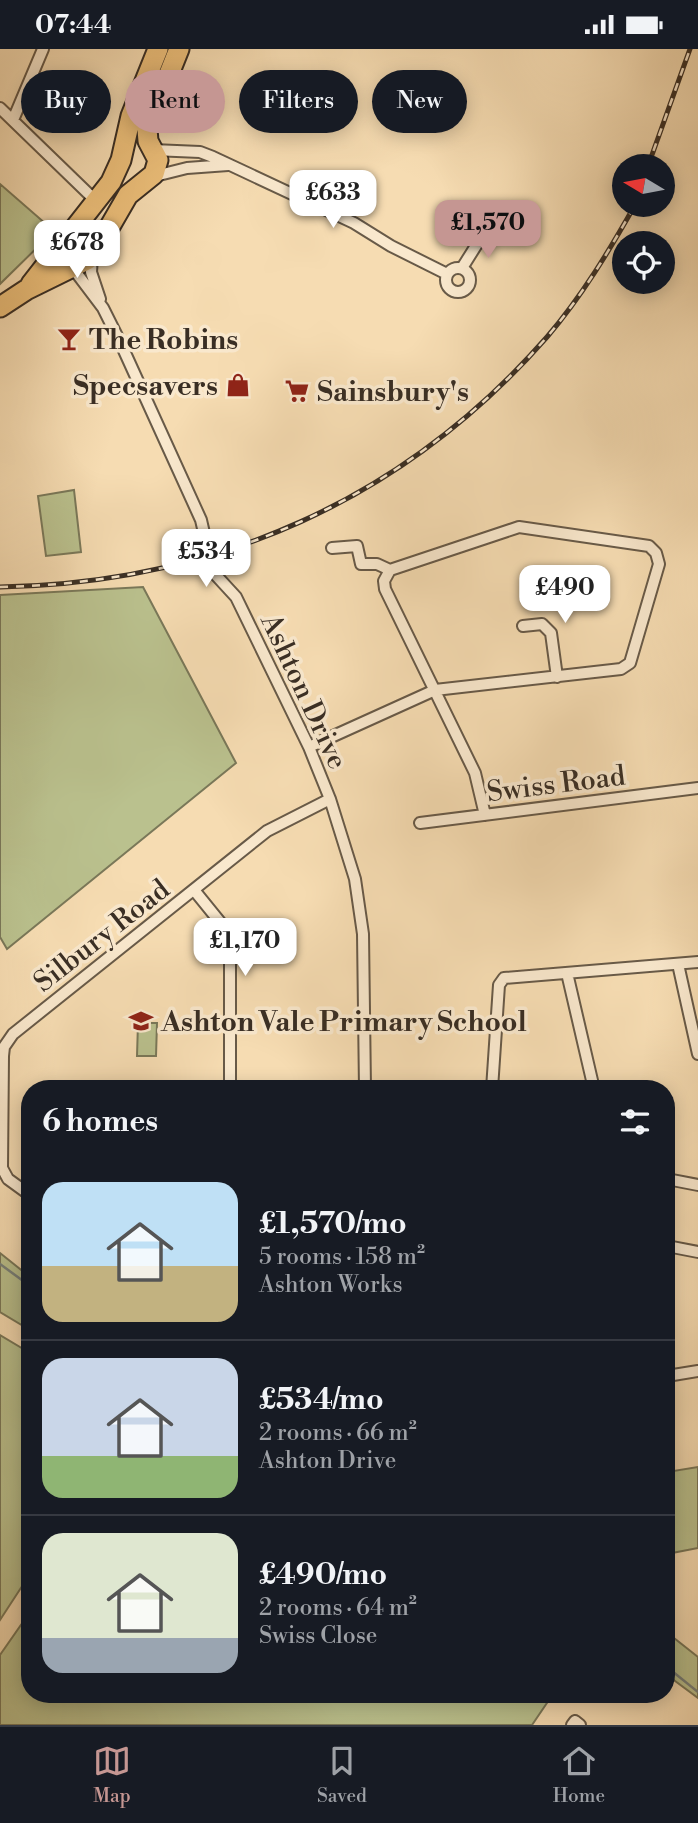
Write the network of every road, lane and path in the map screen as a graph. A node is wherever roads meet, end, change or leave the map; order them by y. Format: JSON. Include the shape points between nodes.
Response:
{"nodes":[{"id":1,"x":43,"y":49,"type":"edge"},
{"id":2,"x":158,"y":49,"type":"edge"},
{"id":3,"x":179,"y":49,"type":"edge"},
{"id":4,"x":0,"y":108,"type":"edge"},
{"id":5,"x":13,"y":120,"type":"junction"},
{"id":6,"x":152,"y":150,"type":"junction"},
{"id":7,"x":121,"y":158,"type":"junction"},
{"id":8,"x":228,"y":165,"type":"junction"},
{"id":9,"x":148,"y":179,"type":"junction"},
{"id":10,"x":97,"y":202,"type":"junction"},
{"id":11,"x":484,"y":233,"type":"dead end"},
{"id":12,"x":62,"y":247,"type":"junction"},
{"id":13,"x":94,"y":253,"type":"junction"},
{"id":14,"x":72,"y":268,"type":"junction"},
{"id":15,"x":462,"y":268,"type":"junction"},
{"id":16,"x":447,"y":274,"type":"junction"},
{"id":17,"x":26,"y":290,"type":"junction"},
{"id":18,"x":0,"y":307,"type":"edge"},
{"id":19,"x":103,"y":308,"type":"junction"},
{"id":20,"x":332,"y":548,"type":"dead end"},
{"id":21,"x":390,"y":570,"type":"junction"},
{"id":22,"x":523,"y":626,"type":"dead end"},
{"id":23,"x":557,"y":677,"type":"junction"},
{"id":24,"x":435,"y":691,"type":"junction"},
{"id":25,"x":309,"y":747,"type":"junction"},
{"id":26,"x":698,"y":788,"type":"edge"},
{"id":27,"x":330,"y":799,"type":"junction"},
{"id":28,"x":485,"y":815,"type":"junction"},
{"id":29,"x":420,"y":823,"type":"dead end"},
{"id":30,"x":194,"y":890,"type":"junction"},
{"id":31,"x":698,"y":962,"type":"edge"},
{"id":32,"x":678,"y":964,"type":"junction"},
{"id":33,"x":567,"y":974,"type":"junction"},
{"id":34,"x":2,"y":1047,"type":"edge"},
{"id":35,"x":698,"y":1054,"type":"edge"},
{"id":36,"x":230,"y":1080,"type":"edge"},
{"id":37,"x":365,"y":1080,"type":"edge"},
{"id":38,"x":493,"y":1080,"type":"edge"},
{"id":39,"x":592,"y":1080,"type":"edge"},
{"id":40,"x":1,"y":1169,"type":"edge"},
{"id":41,"x":675,"y":1181,"type":"edge"},
{"id":42,"x":698,"y":1185,"type":"edge"},
{"id":43,"x":21,"y":1188,"type":"edge"},
{"id":44,"x":675,"y":1248,"type":"edge"},
{"id":45,"x":698,"y":1252,"type":"edge"},
{"id":46,"x":698,"y":1371,"type":"edge"},
{"id":47,"x":675,"y":1375,"type":"edge"},
{"id":48,"x":572,"y":1725,"type":"edge"},
{"id":49,"x":580,"y":1725,"type":"edge"}],
"edges":[{"from":1,"to":5,"type":"street"},
{"from":2,"to":7,"type":"highway","via":[[126,128]]},
{"from":3,"to":6,"type":"highway","via":[[148,124]]},
{"from":4,"to":5,"type":"street"},
{"from":5,"to":10,"type":"street"},
{"from":6,"to":7,"type":"highway","via":[[136,145]]},
{"from":6,"to":8,"type":"street","via":[[200,152]]},
{"from":6,"to":9,"type":"highway","via":[[158,164]]},
{"from":7,"to":9,"type":"highway","via":[[122,171],[129,178]]},
{"from":7,"to":10,"type":"highway"},
{"from":8,"to":9,"type":"street","via":[[187,168]]},
{"from":8,"to":16,"type":"street","via":[[335,213]]},
{"from":9,"to":13,"type":"highway","via":[[128,195]]},
{"from":10,"to":12,"type":"highway"},
{"from":11,"to":15,"type":"street"},
{"from":12,"to":14,"type":"highway","via":[[61,257]]},
{"from":12,"to":17,"type":"highway"},
{"from":13,"to":14,"type":"highway"},
{"from":13,"to":19,"type":"street","via":[[90,272]]},
{"from":14,"to":17,"type":"highway"},
{"from":14,"to":19,"type":"street","name":"Ashton Drive"},
{"from":15,"to":16,"type":"street"},
{"from":15,"to":16,"type":"street","via":[[470,278],[463,291],[450,289]]},
{"from":17,"to":18,"type":"highway"},
{"from":19,"to":25,"type":"street","name":"Ashton Drive","via":[[201,520],[212,572],[236,597]]},
{"from":20,"to":21,"type":"street","via":[[357,546],[361,564]]},
{"from":21,"to":23,"type":"street","via":[[519,527],[649,546],[659,564],[631,663],[621,669]]},
{"from":21,"to":24,"type":"street","via":[[385,589]]},
{"from":22,"to":23,"type":"street","via":[[541,624],[551,633]]},
{"from":23,"to":24,"type":"street"},
{"from":24,"to":25,"type":"street"},
{"from":24,"to":28,"type":"street","via":[[475,773]]},
{"from":25,"to":27,"type":"street","name":"Ashton Drive"},
{"from":26,"to":28,"type":"street","name":"Swiss Road"},
{"from":27,"to":30,"type":"street","name":"Silbury Road","via":[[267,831]]},
{"from":27,"to":37,"type":"street","name":"Ashton Drive","via":[[355,879],[363,934]]},
{"from":28,"to":29,"type":"street","name":"Swiss Road"},
{"from":30,"to":34,"type":"street","name":"Silbury Road"},
{"from":30,"to":36,"type":"street","via":[[224,927],[229,941]]},
{"from":31,"to":32,"type":"street"},
{"from":32,"to":33,"type":"street"},
{"from":32,"to":35,"type":"street"},
{"from":33,"to":38,"type":"street","via":[[509,976],[499,985]]},
{"from":33,"to":39,"type":"street"},
{"from":34,"to":40,"type":"street","name":"Silbury Road"},
{"from":40,"to":43,"type":"street","name":"Silbury Road"},
{"from":41,"to":42,"type":"street"},
{"from":44,"to":45,"type":"street"},
{"from":46,"to":47,"type":"street"},
{"from":48,"to":49,"type":"street","via":[[575,1721]]}]}
